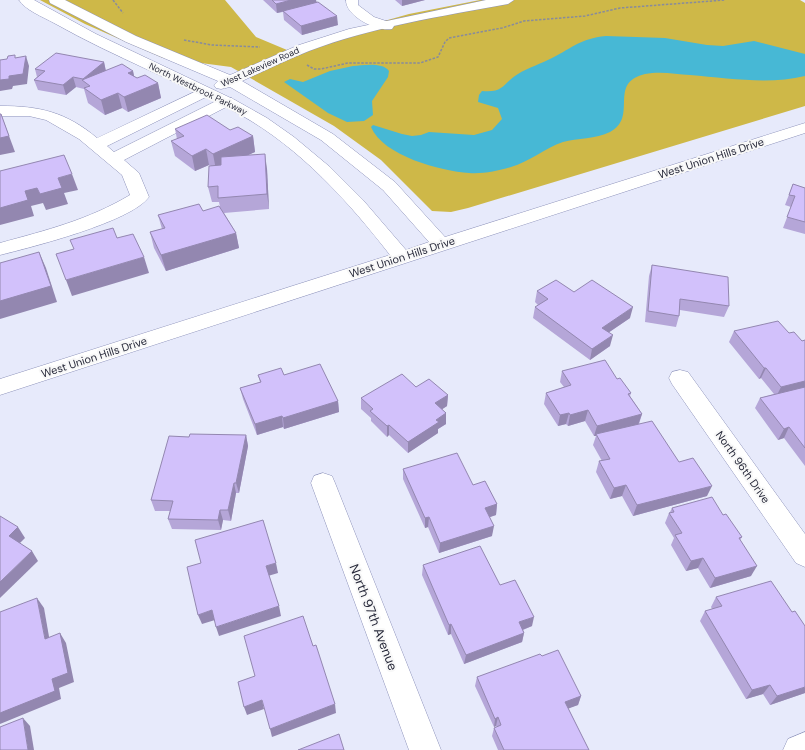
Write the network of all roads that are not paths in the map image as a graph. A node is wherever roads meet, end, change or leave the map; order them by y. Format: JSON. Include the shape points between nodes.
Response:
{"nodes":[{"id":1,"x":25,"y":0,"type":"edge"},
{"id":2,"x":55,"y":0,"type":"edge"},
{"id":3,"x":352,"y":0,"type":"edge"},
{"id":4,"x":357,"y":0,"type":"edge"},
{"id":5,"x":508,"y":0,"type":"edge"},
{"id":6,"x":387,"y":26,"type":"junction"},
{"id":7,"x":282,"y":73,"type":"dead end"},
{"id":8,"x":231,"y":81,"type":"junction"},
{"id":9,"x":256,"y":87,"type":"junction"},
{"id":10,"x":205,"y":92,"type":"junction"},
{"id":11,"x":226,"y":101,"type":"junction"},
{"id":12,"x":3,"y":110,"type":"edge"},
{"id":13,"x":805,"y":128,"type":"edge"},
{"id":14,"x":96,"y":145,"type":"junction"},
{"id":15,"x":113,"y":159,"type":"junction"},
{"id":16,"x":441,"y":244,"type":"junction"},
{"id":17,"x":0,"y":249,"type":"edge"},
{"id":18,"x":402,"y":257,"type":"junction"},
{"id":19,"x":680,"y":378,"type":"dead end"},
{"id":20,"x":0,"y":387,"type":"edge"},
{"id":21,"x":323,"y":483,"type":"dead end"},
{"id":22,"x":805,"y":555,"type":"edge"},
{"id":23,"x":805,"y":748,"type":"edge"},
{"id":24,"x":425,"y":750,"type":"edge"},
{"id":25,"x":799,"y":750,"type":"edge"}],
"edges":[{"from":1,"to":10,"type":"street","name":"North Westbrook Parkway","via":[[62,23]]},
{"from":2,"to":8,"type":"street","name":"North Westbrook Parkway","via":[[131,39]]},
{"from":3,"to":6,"type":"street","via":[[352,6],[369,20]]},
{"from":4,"to":6,"type":"street","via":[[367,3],[384,17]]},
{"from":5,"to":6,"type":"street","name":"West Lakeview Road","via":[[447,11]]},
{"from":6,"to":7,"type":"street","name":"West Lakeview Road","via":[[365,39]]},
{"from":6,"to":8,"type":"street","name":"West Lakeview Road","via":[[354,32],[304,48]]},
{"from":8,"to":9,"type":"street","name":"North Westbrook Parkway"},
{"from":8,"to":10,"type":"street","name":"West Lakeview Road"},
{"from":9,"to":11,"type":"street","name":"West Lakeview Road"},
{"from":9,"to":16,"type":"street","name":"North Westbrook Parkway","via":[[365,165],[388,186]]},
{"from":10,"to":11,"type":"street","name":"North Westbrook Parkway"},
{"from":10,"to":14,"type":"street","name":"West Lakeview Road"},
{"from":11,"to":15,"type":"street","name":"West Lakeview Road"},
{"from":11,"to":18,"type":"street","name":"North Westbrook Parkway","via":[[268,125],[309,157],[360,206]]},
{"from":12,"to":14,"type":"street","via":[[29,111],[52,117]]},
{"from":13,"to":16,"type":"street","name":"West Union Hills Drive"},
{"from":14,"to":15,"type":"street"},
{"from":15,"to":17,"type":"street","via":[[130,173],[140,197],[77,228]]},
{"from":16,"to":18,"type":"street","name":"West Union Hills Drive"},
{"from":18,"to":20,"type":"street","name":"West Union Hills Drive"},
{"from":19,"to":22,"type":"street","name":"North 96th Drive"},
{"from":21,"to":24,"type":"street","name":"North 97th Avenue"},
{"from":23,"to":25,"type":"street"}]}
